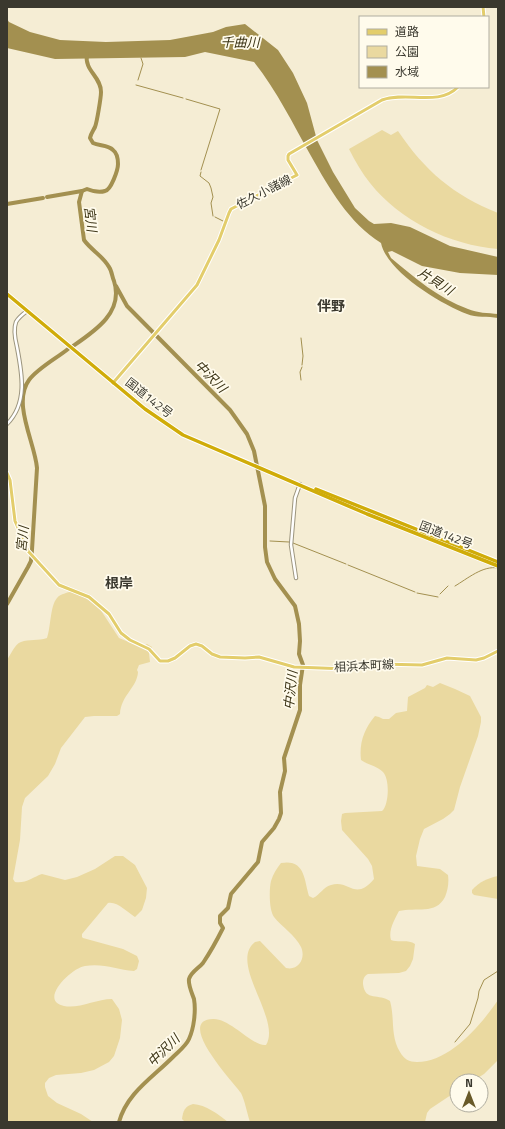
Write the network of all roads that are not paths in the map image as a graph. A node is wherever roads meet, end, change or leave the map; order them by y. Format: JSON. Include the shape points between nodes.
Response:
{"nodes":[{"id":1,"x":457,"y":88,"type":"edge"},
{"id":2,"x":7,"y":294,"type":"edge"},
{"id":3,"x":27,"y":312,"type":"junction"},
{"id":4,"x":113,"y":383,"type":"junction"},
{"id":5,"x":7,"y":424,"type":"edge"},
{"id":6,"x":7,"y":473,"type":"edge"},
{"id":7,"x":300,"y":484,"type":"junction"},
{"id":8,"x":498,"y":562,"type":"edge"},
{"id":9,"x":498,"y":566,"type":"edge"},
{"id":10,"x":296,"y":578,"type":"dead end"},
{"id":11,"x":498,"y":651,"type":"edge"}],
"edges":[{"from":1,"to":4,"type":"main road","name":"佐久小諸線","via":[[442,96],[386,99],[289,154],[287,157],[297,175],[230,210],[200,280]]},
{"from":2,"to":3,"type":"highway","name":"国道142号"},
{"from":3,"to":4,"type":"highway","name":"国道142号"},
{"from":3,"to":5,"type":"street","via":[[18,320],[15,327],[22,385],[18,410]]},
{"from":4,"to":7,"type":"highway","name":"国道142号","via":[[182,435]]},
{"from":6,"to":11,"type":"main road","name":"相浜本町線","via":[[15,522],[32,555],[59,585],[89,597],[108,614],[121,633],[149,649],[160,661],[172,659],[197,644],[220,657],[261,657],[291,666],[348,669],[380,664],[422,665],[447,658],[480,659]]},
{"from":7,"to":8,"type":"highway","name":"国道142号"},
{"from":7,"to":9,"type":"highway","name":"国道142号","via":[[367,514]]},
{"from":7,"to":10,"type":"street","via":[[295,498],[291,545]]}]}
